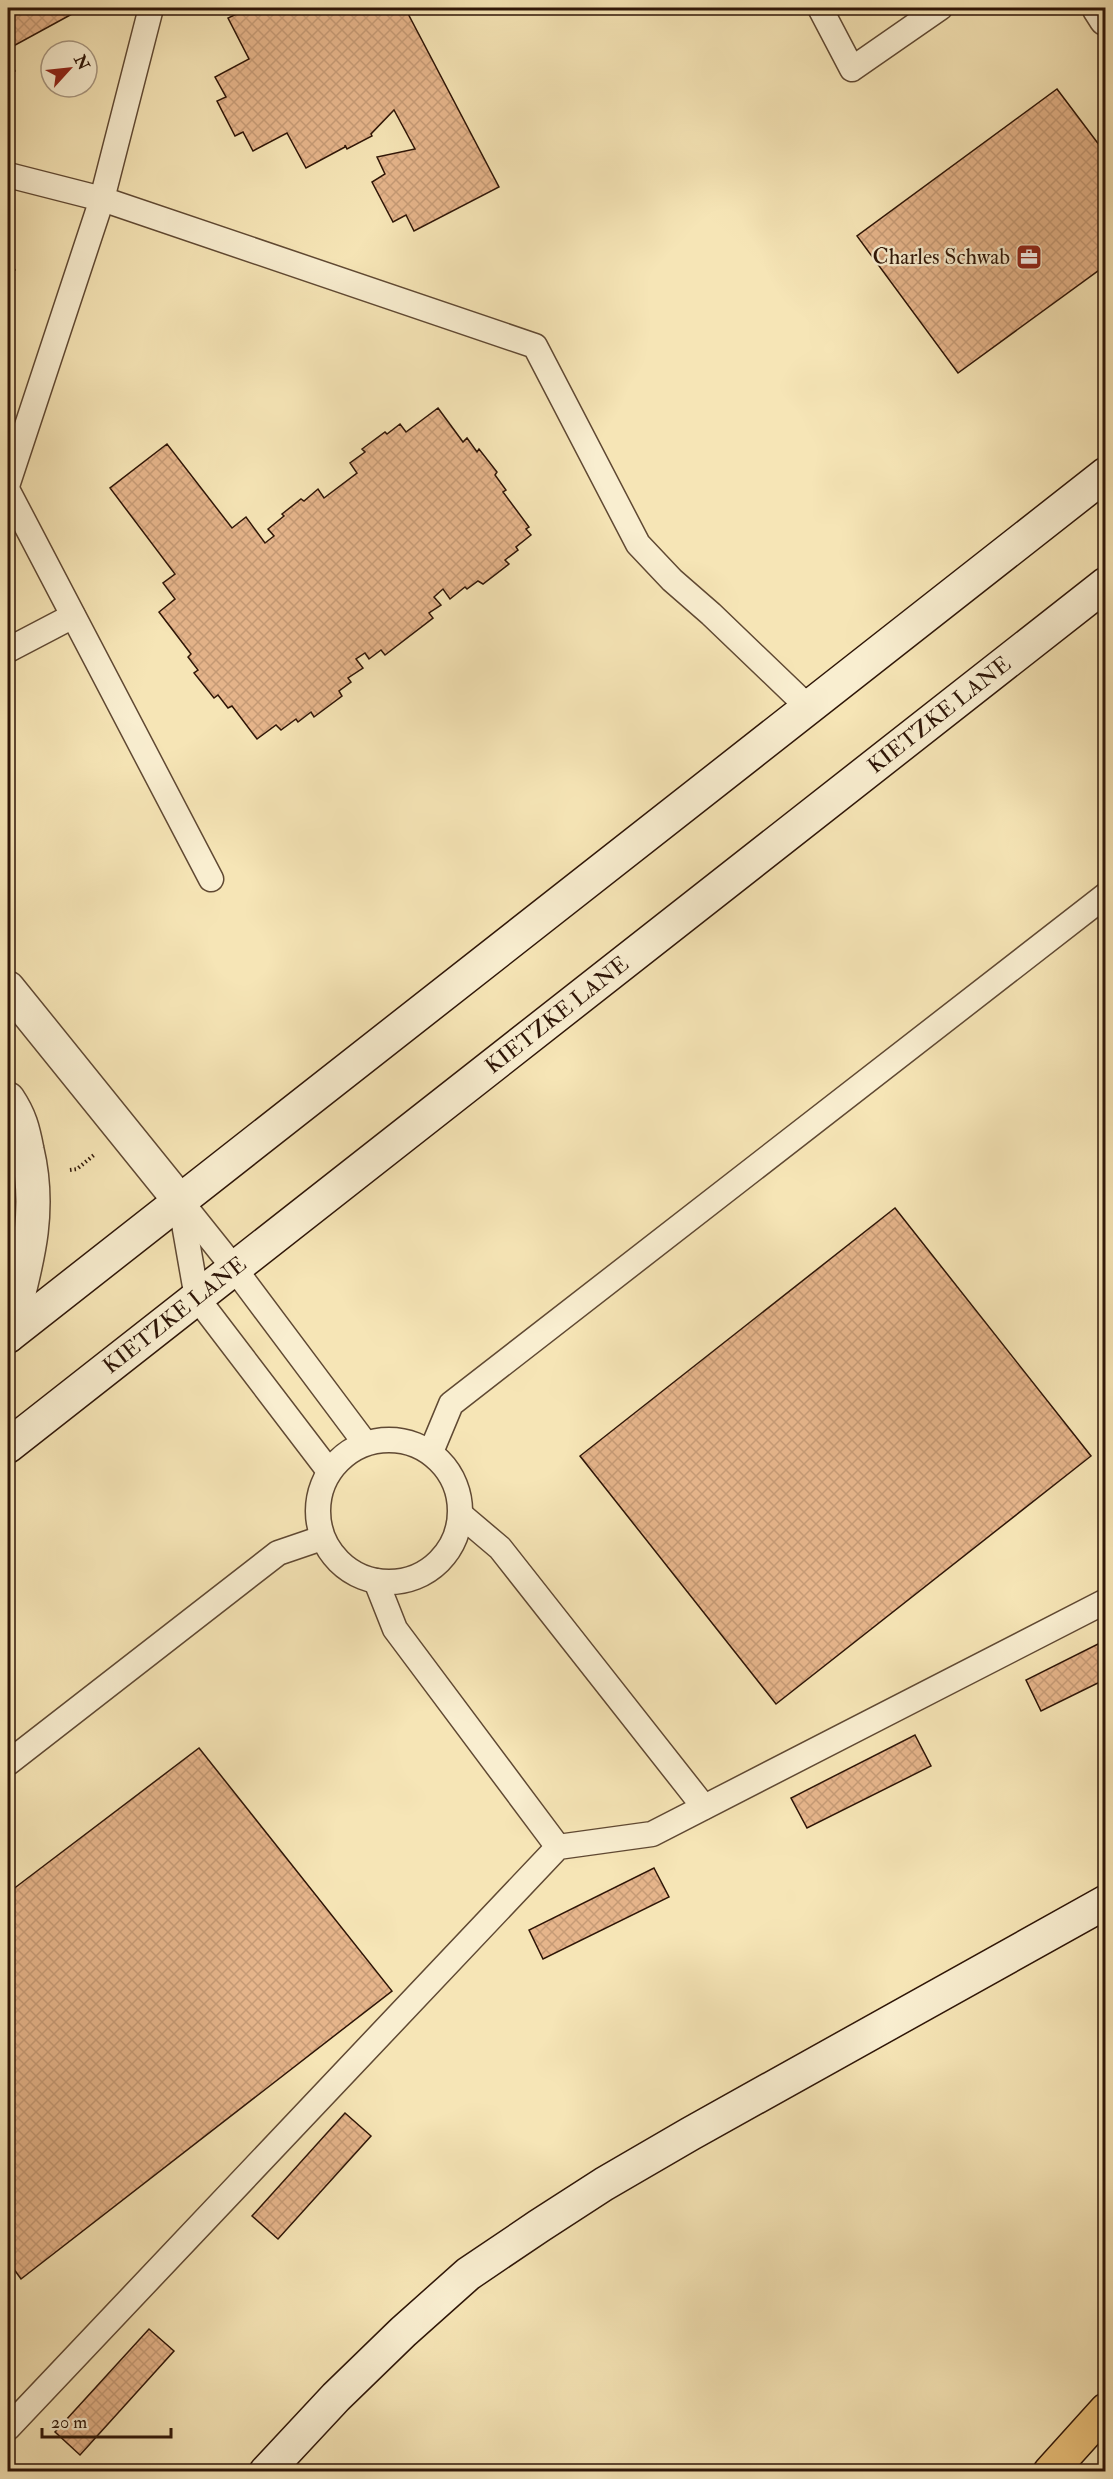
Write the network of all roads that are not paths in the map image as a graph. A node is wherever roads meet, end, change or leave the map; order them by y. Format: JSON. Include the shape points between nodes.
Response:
{"nodes":[{"id":1,"x":151,"y":8,"type":"edge"},
{"id":2,"x":820,"y":8,"type":"edge"},
{"id":3,"x":940,"y":8,"type":"edge"},
{"id":4,"x":1099,"y":8,"type":"edge"},
{"id":5,"x":1106,"y":19,"type":"edge"},
{"id":6,"x":8,"y":176,"type":"edge"},
{"id":7,"x":102,"y":199,"type":"junction"},
{"id":8,"x":1106,"y":474,"type":"edge"},
{"id":9,"x":8,"y":483,"type":"edge"},
{"id":10,"x":8,"y":491,"type":"edge"},
{"id":11,"x":1106,"y":584,"type":"edge"},
{"id":12,"x":73,"y":616,"type":"junction"},
{"id":13,"x":8,"y":650,"type":"edge"},
{"id":14,"x":809,"y":708,"type":"junction"},
{"id":15,"x":211,"y":879,"type":"dead end"},
{"id":16,"x":1106,"y":895,"type":"edge"},
{"id":17,"x":8,"y":987,"type":"edge"},
{"id":18,"x":8,"y":1099,"type":"edge"},
{"id":19,"x":180,"y":1201,"type":"junction"},
{"id":20,"x":234,"y":1268,"type":"junction"},
{"id":21,"x":197,"y":1298,"type":"junction"},
{"id":22,"x":8,"y":1336,"type":"edge"},
{"id":23,"x":364,"y":1443,"type":"junction"},
{"id":24,"x":8,"y":1446,"type":"edge"},
{"id":25,"x":431,"y":1452,"type":"junction"},
{"id":26,"x":329,"y":1471,"type":"junction"},
{"id":27,"x":461,"y":1515,"type":"junction"},
{"id":28,"x":322,"y":1538,"type":"junction"},
{"id":29,"x":376,"y":1581,"type":"junction"},
{"id":30,"x":1106,"y":1601,"type":"edge"},
{"id":31,"x":8,"y":1763,"type":"edge"},
{"id":32,"x":705,"y":1807,"type":"junction"},
{"id":33,"x":558,"y":1847,"type":"junction"},
{"id":34,"x":1106,"y":1902,"type":"edge"},
{"id":35,"x":1106,"y":2410,"type":"edge"},
{"id":36,"x":8,"y":2428,"type":"edge"},
{"id":37,"x":266,"y":2472,"type":"edge"},
{"id":38,"x":1050,"y":2472,"type":"edge"}],
"edges":[{"from":1,"to":7,"type":"lane"},
{"from":2,"to":3,"type":"lane","via":[[852,69]]},
{"from":4,"to":5,"type":"main road"},
{"from":6,"to":7,"type":"lane"},
{"from":7,"to":9,"type":"lane"},
{"from":7,"to":14,"type":"lane","via":[[535,346],[638,544]]},
{"from":8,"to":14,"type":"main road"},
{"from":10,"to":12,"type":"lane"},
{"from":11,"to":20,"type":"main road","name":"KIETZKE LANE"},
{"from":12,"to":13,"type":"lane"},
{"from":12,"to":15,"type":"lane"},
{"from":14,"to":19,"type":"main road"},
{"from":16,"to":25,"type":"lane","via":[[451,1404]]},
{"from":17,"to":19,"type":"main road"},
{"from":18,"to":22,"type":"main road","via":[[20,1117],[34,1179],[31,1241]]},
{"from":19,"to":20,"type":"lane"},
{"from":19,"to":21,"type":"lane"},
{"from":19,"to":22,"type":"main road"},
{"from":20,"to":21,"type":"main road","name":"KIETZKE LANE"},
{"from":20,"to":23,"type":"lane"},
{"from":21,"to":24,"type":"main road","name":"KIETZKE LANE"},
{"from":21,"to":26,"type":"lane"},
{"from":23,"to":25,"type":"lane","via":[[387,1438],[410,1442]]},
{"from":23,"to":26,"type":"lane","via":[[345,1454]]},
{"from":25,"to":27,"type":"lane","via":[[447,1469],[458,1491]]},
{"from":26,"to":28,"type":"lane","via":[[320,1492],[317,1515]]},
{"from":27,"to":29,"type":"lane","via":[[455,1538],[442,1559],[423,1574],[400,1582]]},
{"from":27,"to":32,"type":"lane","via":[[500,1548]]},
{"from":28,"to":29,"type":"lane","via":[[334,1557],[353,1573]]},
{"from":28,"to":31,"type":"lane","via":[[278,1553]]},
{"from":29,"to":33,"type":"lane","via":[[395,1629]]},
{"from":30,"to":32,"type":"lane"},
{"from":32,"to":33,"type":"lane","via":[[652,1834]]},
{"from":33,"to":36,"type":"lane"},
{"from":34,"to":37,"type":"main road","via":[[604,2184],[468,2274],[336,2397]]},
{"from":35,"to":38,"type":"highway"}]}
